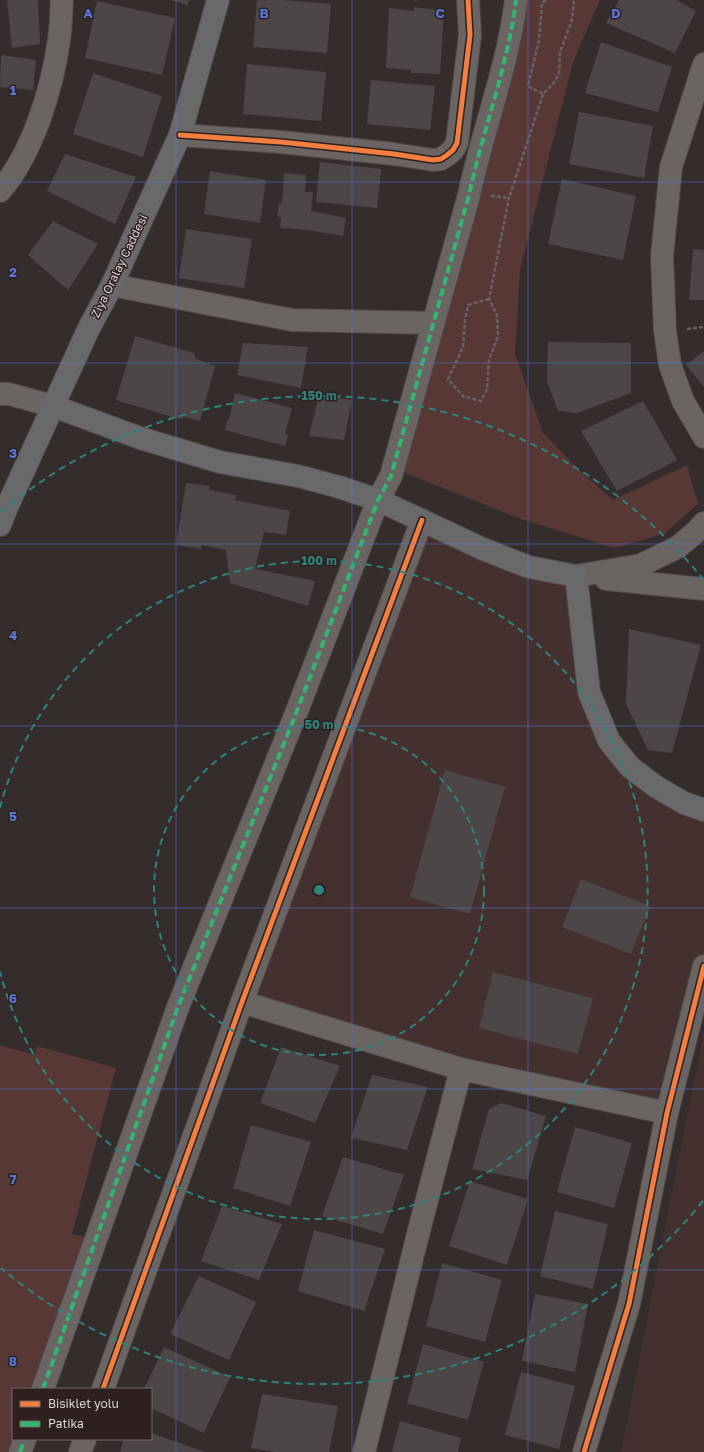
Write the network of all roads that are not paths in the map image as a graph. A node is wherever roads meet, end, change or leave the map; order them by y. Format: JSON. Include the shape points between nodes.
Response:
{"nodes":[{"id":1,"x":62,"y":0,"type":"edge"},
{"id":2,"x":218,"y":0,"type":"edge"},
{"id":3,"x":468,"y":0,"type":"edge"},
{"id":4,"x":516,"y":0,"type":"edge"},
{"id":5,"x":704,"y":64,"type":"edge"},
{"id":6,"x":180,"y":135,"type":"junction"},
{"id":7,"x":0,"y":191,"type":"edge"},
{"id":8,"x":112,"y":285,"type":"junction"},
{"id":9,"x":433,"y":323,"type":"junction"},
{"id":10,"x":0,"y":394,"type":"edge"},
{"id":11,"x":53,"y":406,"type":"junction"},
{"id":12,"x":704,"y":437,"type":"edge"},
{"id":13,"x":378,"y":500,"type":"junction"},
{"id":14,"x":422,"y":520,"type":"junction"},
{"id":15,"x":704,"y":523,"type":"edge"},
{"id":16,"x":0,"y":525,"type":"edge"},
{"id":17,"x":576,"y":576,"type":"junction"},
{"id":18,"x":704,"y":589,"type":"edge"},
{"id":19,"x":704,"y":810,"type":"edge"},
{"id":20,"x":704,"y":966,"type":"edge"},
{"id":21,"x":242,"y":1002,"type":"junction"},
{"id":22,"x":461,"y":1069,"type":"junction"},
{"id":23,"x":667,"y":1113,"type":"junction"},
{"id":24,"x":43,"y":1388,"type":"edge"},
{"id":25,"x":103,"y":1388,"type":"edge"},
{"id":26,"x":25,"y":1440,"type":"edge"},
{"id":27,"x":85,"y":1440,"type":"edge"},
{"id":28,"x":20,"y":1452,"type":"edge"},
{"id":29,"x":80,"y":1452,"type":"edge"},
{"id":30,"x":364,"y":1452,"type":"edge"},
{"id":31,"x":584,"y":1452,"type":"edge"}],
"edges":[{"from":1,"to":7,"type":"street","via":[[59,39],[50,87],[32,138],[10,180]]},
{"from":2,"to":6,"type":"main road","name":"Ziya Oralay Caddesi"},
{"from":3,"to":6,"type":"street","via":[[470,35],[457,143],[453,150],[441,159],[426,160],[394,154],[281,142]]},
{"from":4,"to":9,"type":"street","via":[[513,28]]},
{"from":5,"to":12,"type":"street","via":[[671,167],[662,256],[665,331],[670,365],[683,401]]},
{"from":6,"to":8,"type":"main road","name":"Ziya Oralay Caddesi"},
{"from":8,"to":9,"type":"street","via":[[292,320]]},
{"from":8,"to":11,"type":"main road","name":"Ziya Oralay Caddesi"},
{"from":9,"to":13,"type":"street","via":[[390,476]]},
{"from":10,"to":11,"type":"street"},
{"from":11,"to":13,"type":"main road","via":[[140,438],[220,462],[298,476]]},
{"from":11,"to":16,"type":"main road","name":"Ziya Oralay Caddesi"},
{"from":13,"to":14,"type":"main road"},
{"from":13,"to":24,"type":"street","via":[[295,716],[178,1007]]},
{"from":14,"to":17,"type":"main road","via":[[483,549],[529,567]]},
{"from":14,"to":21,"type":"street"},
{"from":15,"to":17,"type":"street","via":[[678,547],[641,564]]},
{"from":17,"to":18,"type":"street"},
{"from":17,"to":19,"type":"main road","via":[[589,692],[609,741],[630,766],[655,786],[684,803]]},
{"from":20,"to":23,"type":"street"},
{"from":21,"to":22,"type":"street"},
{"from":21,"to":25,"type":"street"},
{"from":22,"to":23,"type":"street"},
{"from":22,"to":30,"type":"street"},
{"from":23,"to":31,"type":"street","via":[[630,1304]]},
{"from":26,"to":28,"type":"street"},
{"from":27,"to":29,"type":"street"}]}
